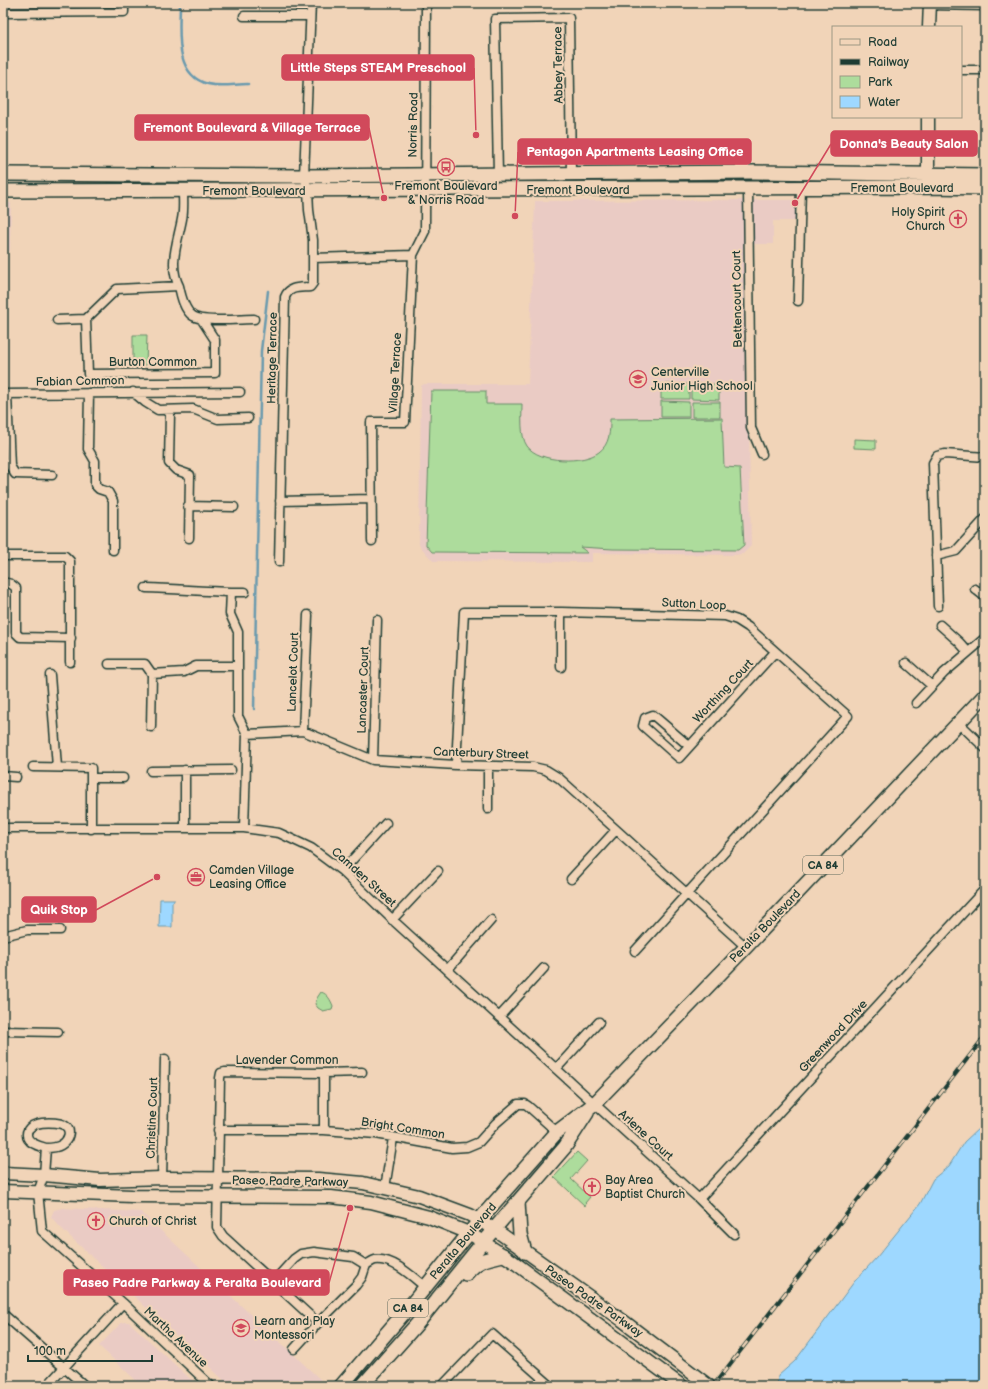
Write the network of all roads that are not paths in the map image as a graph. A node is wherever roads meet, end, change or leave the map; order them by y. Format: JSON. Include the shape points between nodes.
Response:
{"nodes":[{"id":1,"x":124,"y":3,"type":"edge"},
{"id":2,"x":311,"y":3,"type":"edge"},
{"id":3,"x":426,"y":3,"type":"edge"},
{"id":4,"x":929,"y":4,"type":"edge"},
{"id":5,"x":985,"y":6,"type":"edge"},
{"id":6,"x":3,"y":13,"type":"edge"},
{"id":7,"x":244,"y":16,"type":"dead end"},
{"id":8,"x":310,"y":16,"type":"junction"},
{"id":9,"x":929,"y":26,"type":"edge"},
{"id":10,"x":962,"y":70,"type":"edge"},
{"id":11,"x":985,"y":70,"type":"edge"},
{"id":12,"x":928,"y":118,"type":"edge"},
{"id":13,"x":3,"y":174,"type":"edge"},
{"id":14,"x":571,"y":174,"type":"junction"},
{"id":15,"x":498,"y":175,"type":"junction"},
{"id":16,"x":985,"y":175,"type":"edge"},
{"id":17,"x":304,"y":176,"type":"junction"},
{"id":18,"x":424,"y":176,"type":"junction"},
{"id":19,"x":928,"y":180,"type":"junction"},
{"id":20,"x":801,"y":188,"type":"junction"},
{"id":21,"x":985,"y":188,"type":"edge"},
{"id":22,"x":748,"y":189,"type":"junction"},
{"id":23,"x":308,"y":190,"type":"junction"},
{"id":24,"x":3,"y":191,"type":"edge"},
{"id":25,"x":184,"y":191,"type":"junction"},
{"id":26,"x":424,"y":191,"type":"junction"},
{"id":27,"x":413,"y":255,"type":"junction"},
{"id":28,"x":313,"y":258,"type":"junction"},
{"id":29,"x":179,"y":286,"type":"junction"},
{"id":30,"x":798,"y":301,"type":"dead end"},
{"id":31,"x":86,"y":319,"type":"junction"},
{"id":32,"x":254,"y":319,"type":"dead end"},
{"id":33,"x":57,"y":320,"type":"dead end"},
{"id":34,"x":202,"y":320,"type":"junction"},
{"id":35,"x":133,"y":392,"type":"junction"},
{"id":36,"x":240,"y":392,"type":"dead end"},
{"id":37,"x":88,"y":393,"type":"junction"},
{"id":38,"x":5,"y":394,"type":"edge"},
{"id":39,"x":166,"y":410,"type":"junction"},
{"id":40,"x":248,"y":418,"type":"dead end"},
{"id":41,"x":762,"y":454,"type":"dead end"},
{"id":42,"x":985,"y":457,"type":"edge"},
{"id":43,"x":52,"y":475,"type":"dead end"},
{"id":44,"x":372,"y":499,"type":"junction"},
{"id":45,"x":280,"y":501,"type":"junction"},
{"id":46,"x":188,"y":506,"type":"junction"},
{"id":47,"x":234,"y":507,"type":"dead end"},
{"id":48,"x":985,"y":520,"type":"edge"},
{"id":49,"x":188,"y":538,"type":"dead end"},
{"id":50,"x":372,"y":541,"type":"dead end"},
{"id":51,"x":113,"y":550,"type":"dead end"},
{"id":52,"x":3,"y":556,"type":"edge"},
{"id":53,"x":936,"y":556,"type":"junction"},
{"id":54,"x":280,"y":562,"type":"dead end"},
{"id":55,"x":3,"y":582,"type":"edge"},
{"id":56,"x":146,"y":588,"type":"dead end"},
{"id":57,"x":975,"y":589,"type":"dead end"},
{"id":58,"x":231,"y":592,"type":"junction"},
{"id":59,"x":245,"y":592,"type":"dead end"},
{"id":60,"x":985,"y":597,"type":"edge"},
{"id":61,"x":938,"y":606,"type":"dead end"},
{"id":62,"x":562,"y":612,"type":"junction"},
{"id":63,"x":308,"y":615,"type":"dead end"},
{"id":64,"x":377,"y":620,"type":"dead end"},
{"id":65,"x":940,"y":625,"type":"dead end"},
{"id":66,"x":71,"y":638,"type":"junction"},
{"id":67,"x":985,"y":638,"type":"edge"},
{"id":68,"x":776,"y":652,"type":"junction"},
{"id":69,"x":968,"y":652,"type":"junction"},
{"id":70,"x":70,"y":662,"type":"dead end"},
{"id":71,"x":906,"y":663,"type":"dead end"},
{"id":72,"x":109,"y":664,"type":"dead end"},
{"id":73,"x":238,"y":666,"type":"junction"},
{"id":74,"x":561,"y":667,"type":"dead end"},
{"id":75,"x":152,"y":674,"type":"junction"},
{"id":76,"x":50,"y":675,"type":"dead end"},
{"id":77,"x":932,"y":686,"type":"junction"},
{"id":78,"x":985,"y":695,"type":"edge"},
{"id":79,"x":916,"y":704,"type":"dead end"},
{"id":80,"x":959,"y":723,"type":"junction"},
{"id":81,"x":151,"y":727,"type":"dead end"},
{"id":82,"x":303,"y":731,"type":"junction"},
{"id":83,"x":247,"y":734,"type":"junction"},
{"id":84,"x":689,"y":746,"type":"junction"},
{"id":85,"x":985,"y":748,"type":"edge"},
{"id":86,"x":372,"y":760,"type":"junction"},
{"id":87,"x":456,"y":765,"type":"junction"},
{"id":88,"x":488,"y":766,"type":"junction"},
{"id":89,"x":33,"y":767,"type":"dead end"},
{"id":90,"x":57,"y":767,"type":"junction"},
{"id":91,"x":185,"y":770,"type":"junction"},
{"id":92,"x":232,"y":770,"type":"dead end"},
{"id":93,"x":151,"y":771,"type":"dead end"},
{"id":94,"x":3,"y":776,"type":"edge"},
{"id":95,"x":16,"y":777,"type":"dead end"},
{"id":96,"x":91,"y":778,"type":"junction"},
{"id":97,"x":123,"y":778,"type":"dead end"},
{"id":98,"x":488,"y":809,"type":"dead end"},
{"id":99,"x":386,"y":823,"type":"dead end"},
{"id":100,"x":3,"y":828,"type":"edge"},
{"id":101,"x":185,"y":828,"type":"junction"},
{"id":102,"x":244,"y":828,"type":"junction"},
{"id":103,"x":91,"y":829,"type":"junction"},
{"id":104,"x":616,"y":830,"type":"junction"},
{"id":105,"x":342,"y":871,"type":"junction"},
{"id":106,"x":438,"y":871,"type":"dead end"},
{"id":107,"x":571,"y":879,"type":"dead end"},
{"id":108,"x":985,"y":888,"type":"edge"},
{"id":109,"x":686,"y":893,"type":"junction"},
{"id":110,"x":392,"y":920,"type":"junction"},
{"id":111,"x":491,"y":920,"type":"dead end"},
{"id":112,"x":60,"y":930,"type":"dead end"},
{"id":113,"x":3,"y":936,"type":"edge"},
{"id":114,"x":746,"y":947,"type":"junction"},
{"id":115,"x":635,"y":951,"type":"dead end"},
{"id":116,"x":544,"y":968,"type":"dead end"},
{"id":117,"x":448,"y":969,"type":"junction"},
{"id":118,"x":499,"y":1017,"type":"junction"},
{"id":119,"x":599,"y":1022,"type":"dead end"},
{"id":120,"x":3,"y":1031,"type":"edge"},
{"id":121,"x":58,"y":1032,"type":"dead end"},
{"id":122,"x":165,"y":1059,"type":"dead end"},
{"id":123,"x":556,"y":1069,"type":"junction"},
{"id":124,"x":362,"y":1072,"type":"dead end"},
{"id":125,"x":324,"y":1073,"type":"junction"},
{"id":126,"x":594,"y":1104,"type":"junction"},
{"id":127,"x":218,"y":1130,"type":"junction"},
{"id":128,"x":324,"y":1130,"type":"junction"},
{"id":129,"x":557,"y":1132,"type":"junction"},
{"id":130,"x":392,"y":1138,"type":"junction"},
{"id":131,"x":46,"y":1148,"type":"junction"},
{"id":132,"x":3,"y":1173,"type":"edge"},
{"id":133,"x":44,"y":1175,"type":"junction"},
{"id":134,"x":162,"y":1178,"type":"junction"},
{"id":135,"x":217,"y":1179,"type":"junction"},
{"id":136,"x":385,"y":1188,"type":"junction"},
{"id":137,"x":3,"y":1191,"type":"edge"},
{"id":138,"x":38,"y":1192,"type":"junction"},
{"id":139,"x":217,"y":1196,"type":"junction"},
{"id":140,"x":699,"y":1199,"type":"junction"},
{"id":141,"x":518,"y":1202,"type":"junction"},
{"id":142,"x":479,"y":1221,"type":"junction"},
{"id":143,"x":494,"y":1229,"type":"junction"},
{"id":144,"x":469,"y":1233,"type":"junction"},
{"id":145,"x":734,"y":1234,"type":"dead end"},
{"id":146,"x":483,"y":1242,"type":"junction"},
{"id":147,"x":525,"y":1252,"type":"junction"},
{"id":148,"x":503,"y":1255,"type":"junction"},
{"id":149,"x":366,"y":1265,"type":"junction"},
{"id":150,"x":273,"y":1282,"type":"junction"},
{"id":151,"x":426,"y":1287,"type":"junction"},
{"id":152,"x":434,"y":1302,"type":"junction"},
{"id":153,"x":123,"y":1303,"type":"junction"},
{"id":154,"x":3,"y":1314,"type":"edge"},
{"id":155,"x":318,"y":1323,"type":"junction"},
{"id":156,"x":294,"y":1349,"type":"dead end"},
{"id":157,"x":64,"y":1367,"type":"junction"},
{"id":158,"x":47,"y":1386,"type":"edge"},
{"id":159,"x":85,"y":1386,"type":"edge"},
{"id":160,"x":211,"y":1386,"type":"edge"},
{"id":161,"x":341,"y":1386,"type":"edge"},
{"id":162,"x":362,"y":1386,"type":"edge"},
{"id":163,"x":442,"y":1386,"type":"edge"},
{"id":164,"x":551,"y":1386,"type":"edge"},
{"id":165,"x":682,"y":1386,"type":"edge"},
{"id":166,"x":709,"y":1386,"type":"edge"}],
"edges":[{"from":1,"to":6,"type":"street","via":[[124,12]]},
{"from":2,"to":8,"type":"street","name":"Heritage Terrace"},
{"from":3,"to":18,"type":"street","name":"Norris Road"},
{"from":4,"to":5,"type":"street"},
{"from":4,"to":9,"type":"main road"},
{"from":7,"to":8,"type":"street"},
{"from":8,"to":17,"type":"street","name":"Heritage Terrace"},
{"from":10,"to":11,"type":"street"},
{"from":12,"to":19,"type":"main road"},
{"from":13,"to":17,"type":"main road","name":"Fremont Boulevard"},
{"from":14,"to":15,"type":"main road","name":"Fremont Boulevard"},
{"from":14,"to":15,"type":"street","name":"Abbey Terrace","via":[[570,18],[495,19]]},
{"from":14,"to":19,"type":"main road","name":"Fremont Boulevard","via":[[753,172]]},
{"from":15,"to":18,"type":"main road","name":"Fremont Boulevard"},
{"from":16,"to":19,"type":"main road","name":"Fremont Boulevard"},
{"from":17,"to":18,"type":"main road","name":"Fremont Boulevard"},
{"from":17,"to":23,"type":"street","name":"Heritage Terrace"},
{"from":18,"to":26,"type":"street","name":"Village Terrace"},
{"from":19,"to":20,"type":"main road","name":"Fremont Boulevard"},
{"from":19,"to":21,"type":"main road","name":"Fremont Boulevard"},
{"from":20,"to":22,"type":"main road","name":"Fremont Boulevard"},
{"from":20,"to":30,"type":"street"},
{"from":22,"to":26,"type":"main road","name":"Fremont Boulevard"},
{"from":22,"to":41,"type":"street","name":"Bettencourt Court","via":[[751,428]]},
{"from":23,"to":25,"type":"main road","name":"Fremont Boulevard"},
{"from":23,"to":26,"type":"main road","name":"Fremont Boulevard"},
{"from":23,"to":28,"type":"street","name":"Heritage Terrace"},
{"from":24,"to":25,"type":"main road","name":"Fremont Boulevard"},
{"from":25,"to":29,"type":"street","name":"Burton Common","via":[[182,218],[174,254],[175,279]]},
{"from":26,"to":27,"type":"street","name":"Village Terrace","via":[[425,231]]},
{"from":27,"to":28,"type":"street"},
{"from":27,"to":44,"type":"street","name":"Village Terrace","via":[[405,422],[371,422]]},
{"from":28,"to":45,"type":"street","name":"Heritage Terrace","via":[[313,283],[310,287],[291,289],[285,297]]},
{"from":29,"to":31,"type":"street","via":[[117,289]]},
{"from":29,"to":34,"type":"street","name":"Burton Common","via":[[183,302],[192,316]]},
{"from":31,"to":33,"type":"street"},
{"from":31,"to":34,"type":"street","name":"Burton Common","via":[[88,374],[215,373],[215,340]]},
{"from":32,"to":34,"type":"street"},
{"from":35,"to":36,"type":"street","name":"Fabian Common"},
{"from":35,"to":37,"type":"street","name":"Fabian Common"},
{"from":35,"to":39,"type":"street","via":[[158,410]]},
{"from":37,"to":38,"type":"street","name":"Fabian Common"},
{"from":37,"to":51,"type":"street","via":[[88,449],[95,461],[95,485],[108,492],[113,501]]},
{"from":38,"to":43,"type":"street","via":[[10,466],[15,474]]},
{"from":39,"to":40,"type":"street","via":[[193,409],[218,419]]},
{"from":39,"to":46,"type":"street","via":[[170,413],[169,463],[176,470],[190,475]]},
{"from":42,"to":53,"type":"street","via":[[945,454],[937,456],[933,463]]},
{"from":44,"to":45,"type":"street"},
{"from":44,"to":50,"type":"street","name":"Village Terrace"},
{"from":45,"to":54,"type":"street","name":"Heritage Terrace"},
{"from":46,"to":47,"type":"street"},
{"from":46,"to":49,"type":"street"},
{"from":48,"to":53,"type":"street","via":[[956,551]]},
{"from":52,"to":66,"type":"street","via":[[65,556],[70,561]]},
{"from":53,"to":61,"type":"street"},
{"from":55,"to":66,"type":"street","via":[[16,588],[16,632],[20,637]]},
{"from":56,"to":58,"type":"street"},
{"from":57,"to":60,"type":"street"},
{"from":58,"to":59,"type":"street"},
{"from":58,"to":73,"type":"street","via":[[230,614],[238,632]]},
{"from":62,"to":68,"type":"street","name":"Sutton Loop","via":[[725,616],[748,627]]},
{"from":62,"to":74,"type":"street"},
{"from":62,"to":87,"type":"street","name":"Sutton Loop","via":[[464,612]]},
{"from":63,"to":82,"type":"street","name":"Lancelot Court"},
{"from":64,"to":86,"type":"street","name":"Lancaster Court"},
{"from":65,"to":69,"type":"street"},
{"from":66,"to":70,"type":"street"},
{"from":67,"to":69,"type":"street"},
{"from":68,"to":84,"type":"street","name":"Worthing Court"},
{"from":68,"to":109,"type":"street","name":"Sutton Loop","via":[[848,716]]},
{"from":69,"to":77,"type":"street"},
{"from":71,"to":77,"type":"street"},
{"from":72,"to":75,"type":"street","via":[[145,664]]},
{"from":73,"to":75,"type":"street","via":[[196,666],[184,672]]},
{"from":73,"to":83,"type":"street","via":[[238,716]]},
{"from":75,"to":81,"type":"street"},
{"from":76,"to":90,"type":"street"},
{"from":77,"to":79,"type":"street"},
{"from":78,"to":80,"type":"main road","name":"Peralta Boulevard","number":"CA 84"},
{"from":80,"to":85,"type":"street"},
{"from":80,"to":114,"type":"main road","name":"Peralta Boulevard","number":"CA 84"},
{"from":82,"to":83,"type":"street","name":"Canterbury Street"},
{"from":82,"to":86,"type":"street","name":"Canterbury Street"},
{"from":83,"to":102,"type":"street"},
{"from":84,"to":84,"type":"street","name":"Worthing Court","via":[[653,715],[645,718],[643,726],[679,758]]},
{"from":86,"to":87,"type":"street","name":"Canterbury Street"},
{"from":87,"to":88,"type":"street","name":"Canterbury Street"},
{"from":88,"to":98,"type":"street"},
{"from":88,"to":104,"type":"street","name":"Canterbury Street","via":[[533,767],[546,770],[559,778]]},
{"from":89,"to":90,"type":"street"},
{"from":90,"to":96,"type":"street","via":[[91,768]]},
{"from":91,"to":92,"type":"street"},
{"from":91,"to":93,"type":"street"},
{"from":91,"to":101,"type":"street"},
{"from":94,"to":95,"type":"street"},
{"from":96,"to":97,"type":"street"},
{"from":96,"to":103,"type":"street"},
{"from":99,"to":105,"type":"street"},
{"from":100,"to":103,"type":"street","name":"Camden Street"},
{"from":101,"to":102,"type":"street","name":"Camden Street"},
{"from":101,"to":103,"type":"street","name":"Camden Street"},
{"from":102,"to":105,"type":"street","name":"Camden Street","via":[[279,833],[312,848]]},
{"from":104,"to":107,"type":"street"},
{"from":104,"to":109,"type":"street","name":"Canterbury Street"},
{"from":105,"to":110,"type":"street","name":"Camden Street"},
{"from":106,"to":110,"type":"street"},
{"from":108,"to":140,"type":"street","name":"Greenwood Drive"},
{"from":109,"to":114,"type":"street","name":"Canterbury Street"},
{"from":109,"to":115,"type":"street"},
{"from":110,"to":117,"type":"street","name":"Camden Street"},
{"from":111,"to":117,"type":"street"},
{"from":112,"to":113,"type":"street","via":[[27,930]]},
{"from":114,"to":126,"type":"main road","name":"Peralta Boulevard","number":"CA 84"},
{"from":116,"to":118,"type":"street"},
{"from":117,"to":118,"type":"street","name":"Camden Street"},
{"from":118,"to":123,"type":"street","name":"Camden Street"},
{"from":119,"to":123,"type":"street"},
{"from":120,"to":121,"type":"street"},
{"from":122,"to":134,"type":"street","name":"Christine Court"},
{"from":123,"to":126,"type":"street","name":"Camden Street"},
{"from":124,"to":125,"type":"street","name":"Lavender Common"},
{"from":125,"to":127,"type":"street","name":"Lavender Common","via":[[221,1073]]},
{"from":125,"to":128,"type":"street"},
{"from":126,"to":129,"type":"main road","name":"Peralta Boulevard","number":"CA 84"},
{"from":126,"to":140,"type":"street","name":"Arlene Court"},
{"from":126,"to":141,"type":"main road","name":"Peralta Boulevard","number":"CA 84","via":[[565,1147]]},
{"from":127,"to":128,"type":"street","name":"Bright Common"},
{"from":127,"to":135,"type":"street"},
{"from":128,"to":130,"type":"street","name":"Bright Common","via":[[376,1134]]},
{"from":129,"to":130,"type":"street","name":"Bright Common","via":[[528,1106],[518,1104],[479,1142],[467,1147],[452,1148]]},
{"from":129,"to":142,"type":"main road","name":"Peralta Boulevard","number":"CA 84"},
{"from":130,"to":136,"type":"street"},
{"from":131,"to":131,"type":"street","via":[[28,1140],[27,1130],[30,1126],[41,1123],[62,1124],[67,1128],[68,1140],[62,1145]]},
{"from":131,"to":133,"type":"street","name":"Martha Avenue"},
{"from":132,"to":133,"type":"main road","name":"Paseo Padre Parkway"},
{"from":133,"to":134,"type":"main road","name":"Paseo Padre Parkway","via":[[100,1180]]},
{"from":133,"to":138,"type":"street","name":"Martha Avenue"},
{"from":134,"to":135,"type":"main road","name":"Paseo Padre Parkway"},
{"from":135,"to":136,"type":"main road","name":"Paseo Padre Parkway","via":[[318,1179]]},
{"from":135,"to":139,"type":"street"},
{"from":136,"to":142,"type":"main road","name":"Paseo Padre Parkway","via":[[431,1200]]},
{"from":137,"to":138,"type":"main road","name":"Paseo Padre Parkway"},
{"from":138,"to":139,"type":"main road","name":"Paseo Padre Parkway","via":[[102,1196]]},
{"from":138,"to":153,"type":"street","name":"Martha Avenue","via":[[42,1231]]},
{"from":139,"to":144,"type":"main road","name":"Paseo Padre Parkway","via":[[351,1199],[429,1216]]},
{"from":139,"to":150,"type":"street","via":[[217,1227],[223,1236]]},
{"from":140,"to":145,"type":"street","name":"Arlene Court"},
{"from":141,"to":143,"type":"main road","name":"Peralta Boulevard","number":"CA 84"},
{"from":141,"to":147,"type":"main road","via":[[520,1234]]},
{"from":142,"to":143,"type":"main road","name":"Paseo Padre Parkway"},
{"from":142,"to":144,"type":"main road","name":"Peralta Boulevard","number":"CA 84"},
{"from":143,"to":146,"type":"main road","name":"Peralta Boulevard","number":"CA 84"},
{"from":143,"to":147,"type":"main road","name":"Paseo Padre Parkway"},
{"from":144,"to":146,"type":"main road","name":"Paseo Padre Parkway"},
{"from":144,"to":151,"type":"main road","name":"Peralta Boulevard","number":"CA 84"},
{"from":146,"to":148,"type":"main road","name":"Paseo Padre Parkway"},
{"from":146,"to":152,"type":"main road","name":"Peralta Boulevard","number":"CA 84"},
{"from":147,"to":166,"type":"main road","name":"Paseo Padre Parkway","via":[[622,1320]]},
{"from":148,"to":152,"type":"main road","via":[[474,1264],[447,1298]]},
{"from":148,"to":165,"type":"main road","name":"Paseo Padre Parkway"},
{"from":149,"to":150,"type":"street","via":[[353,1256],[314,1252],[301,1254]]},
{"from":149,"to":151,"type":"street","via":[[374,1260],[396,1264]]},
{"from":149,"to":155,"type":"street","via":[[356,1285]]},
{"from":150,"to":155,"type":"street"},
{"from":151,"to":161,"type":"main road","name":"Peralta Boulevard","number":"CA 84"},
{"from":152,"to":162,"type":"main road","name":"Peralta Boulevard","number":"CA 84"},
{"from":153,"to":157,"type":"street"},
{"from":153,"to":160,"type":"street","name":"Martha Avenue"},
{"from":154,"to":157,"type":"street"},
{"from":155,"to":156,"type":"street"},
{"from":157,"to":158,"type":"street"},
{"from":157,"to":159,"type":"street"},
{"from":163,"to":164,"type":"street","via":[[492,1334]]}]}
